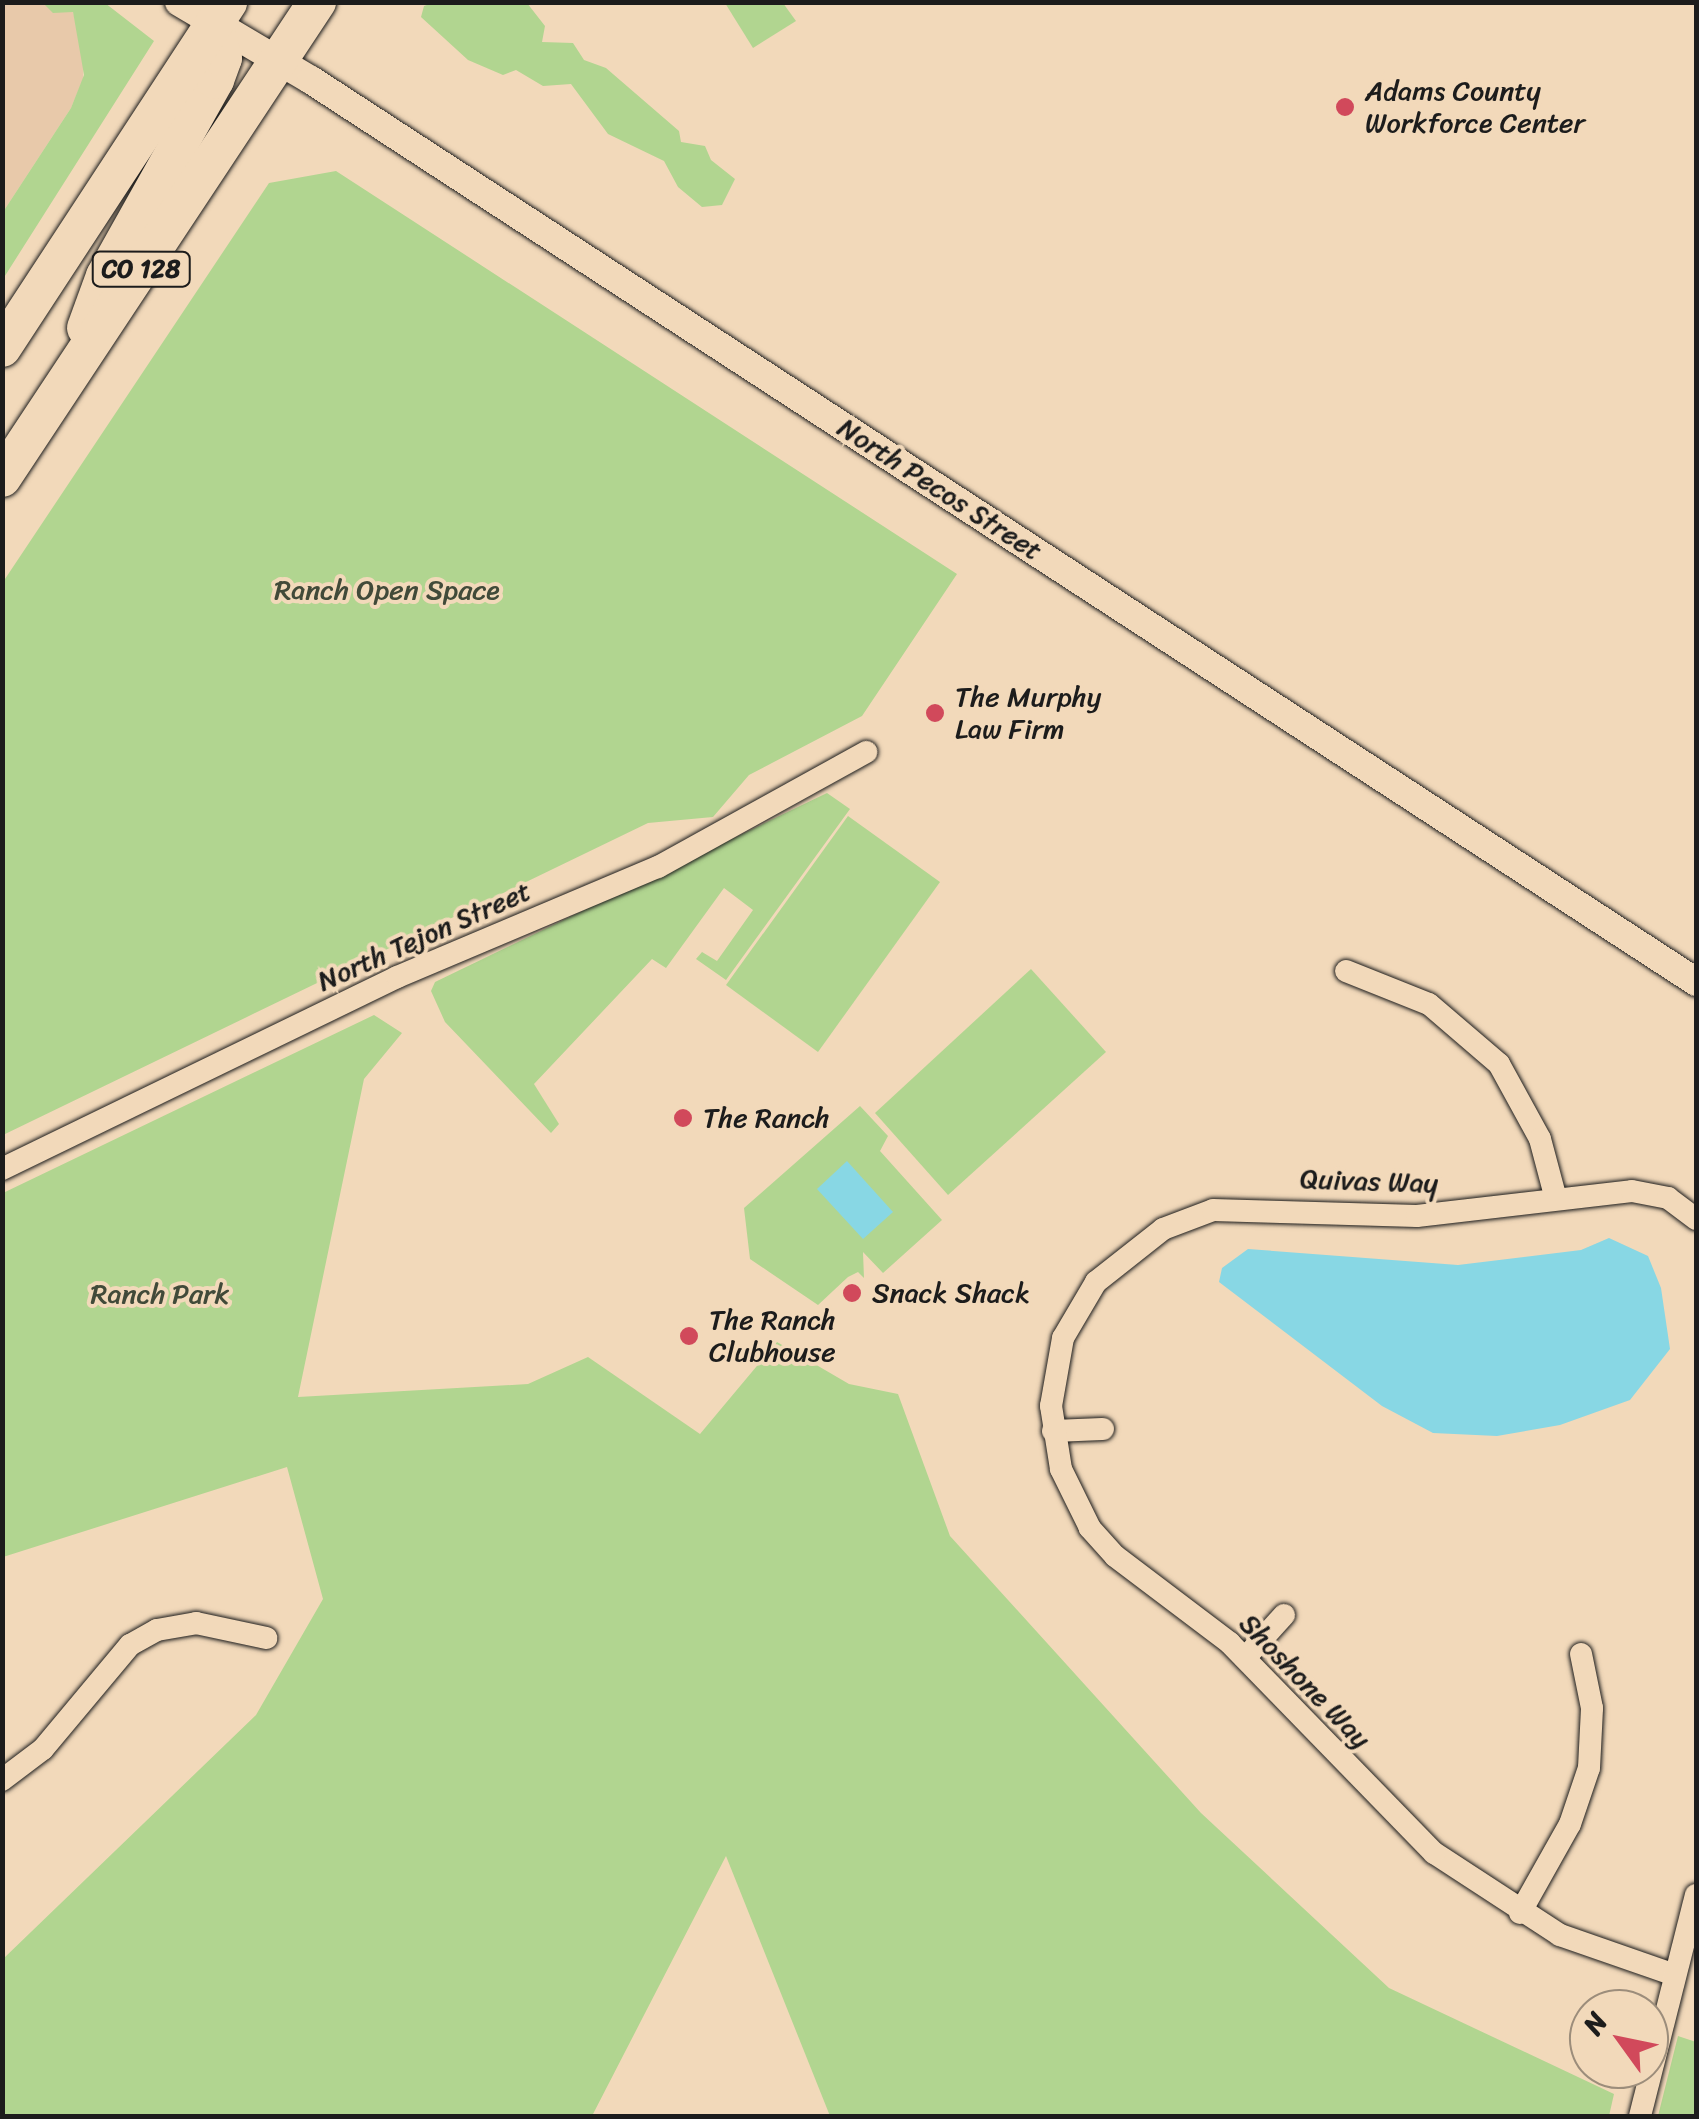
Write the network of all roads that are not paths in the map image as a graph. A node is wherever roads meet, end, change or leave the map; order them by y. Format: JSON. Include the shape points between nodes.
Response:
{"nodes":[{"id":1,"x":179,"y":2,"type":"edge"},
{"id":2,"x":317,"y":2,"type":"edge"},
{"id":3,"x":221,"y":14,"type":"edge"},
{"id":4,"x":280,"y":60,"type":"junction"},
{"id":5,"x":2,"y":348,"type":"edge"},
{"id":6,"x":66,"y":384,"type":"junction"},
{"id":7,"x":2,"y":478,"type":"edge"},
{"id":8,"x":866,"y":752,"type":"dead end"},
{"id":9,"x":1346,"y":970,"type":"dead end"},
{"id":10,"x":1696,"y":982,"type":"edge"},
{"id":11,"x":2,"y":1169,"type":"edge"},
{"id":12,"x":1556,"y":1199,"type":"junction"},
{"id":13,"x":1696,"y":1219,"type":"edge"},
{"id":14,"x":1072,"y":1318,"type":"joint"},
{"id":15,"x":1104,"y":1429,"type":"dead end"},
{"id":16,"x":1052,"y":1431,"type":"junction"},
{"id":17,"x":1284,"y":1615,"type":"dead end"},
{"id":18,"x":266,"y":1638,"type":"dead end"},
{"id":19,"x":1581,"y":1654,"type":"dead end"},
{"id":20,"x":1245,"y":1658,"type":"junction"},
{"id":21,"x":2,"y":1780,"type":"edge"},
{"id":22,"x":1696,"y":1895,"type":"edge"},
{"id":23,"x":1520,"y":1914,"type":"junction"},
{"id":24,"x":1672,"y":1974,"type":"junction"},
{"id":25,"x":1640,"y":2116,"type":"edge"}],
"edges":[{"from":1,"to":3,"type":"street","name":"North Pecos Street"},
{"from":2,"to":4,"type":"main road","number":"CO 128"},
{"from":3,"to":4,"type":"street","name":"North Pecos Street"},
{"from":3,"to":5,"type":"main road","number":"CO 128"},
{"from":3,"to":6,"type":"main road","via":[[223,58],[215,80],[105,276]]},
{"from":4,"to":6,"type":"main road","number":"CO 128"},
{"from":4,"to":10,"type":"street","name":"North Pecos Street"},
{"from":6,"to":7,"type":"main road","number":"CO 128"},
{"from":8,"to":11,"type":"street","name":"North Tejon Street","via":[[658,867],[397,977]]},
{"from":9,"to":12,"type":"street","via":[[1429,1004],[1500,1064],[1540,1139]]},
{"from":12,"to":13,"type":"street","name":"Quivas Way","via":[[1646,1192],[1668,1198]]},
{"from":12,"to":14,"type":"street","name":"Quivas Way","via":[[1417,1216],[1213,1210],[1133,1248],[1096,1282]]},
{"from":14,"to":16,"type":"street","name":"Shoshone Way","via":[[1053,1372]]},
{"from":15,"to":16,"type":"street"},
{"from":16,"to":20,"type":"street","name":"Shoshone Way","via":[[1061,1469],[1090,1528],[1115,1556]]},
{"from":17,"to":20,"type":"street"},
{"from":18,"to":21,"type":"street","via":[[196,1623],[144,1638],[114,1658],[44,1749]]},
{"from":19,"to":23,"type":"street","via":[[1592,1708],[1589,1768],[1570,1824]]},
{"from":20,"to":23,"type":"street","name":"Shoshone Way","via":[[1434,1853]]},
{"from":22,"to":24,"type":"street"},
{"from":23,"to":24,"type":"street","name":"Shoshone Way","via":[[1611,1956]]},
{"from":24,"to":25,"type":"street"}]}
